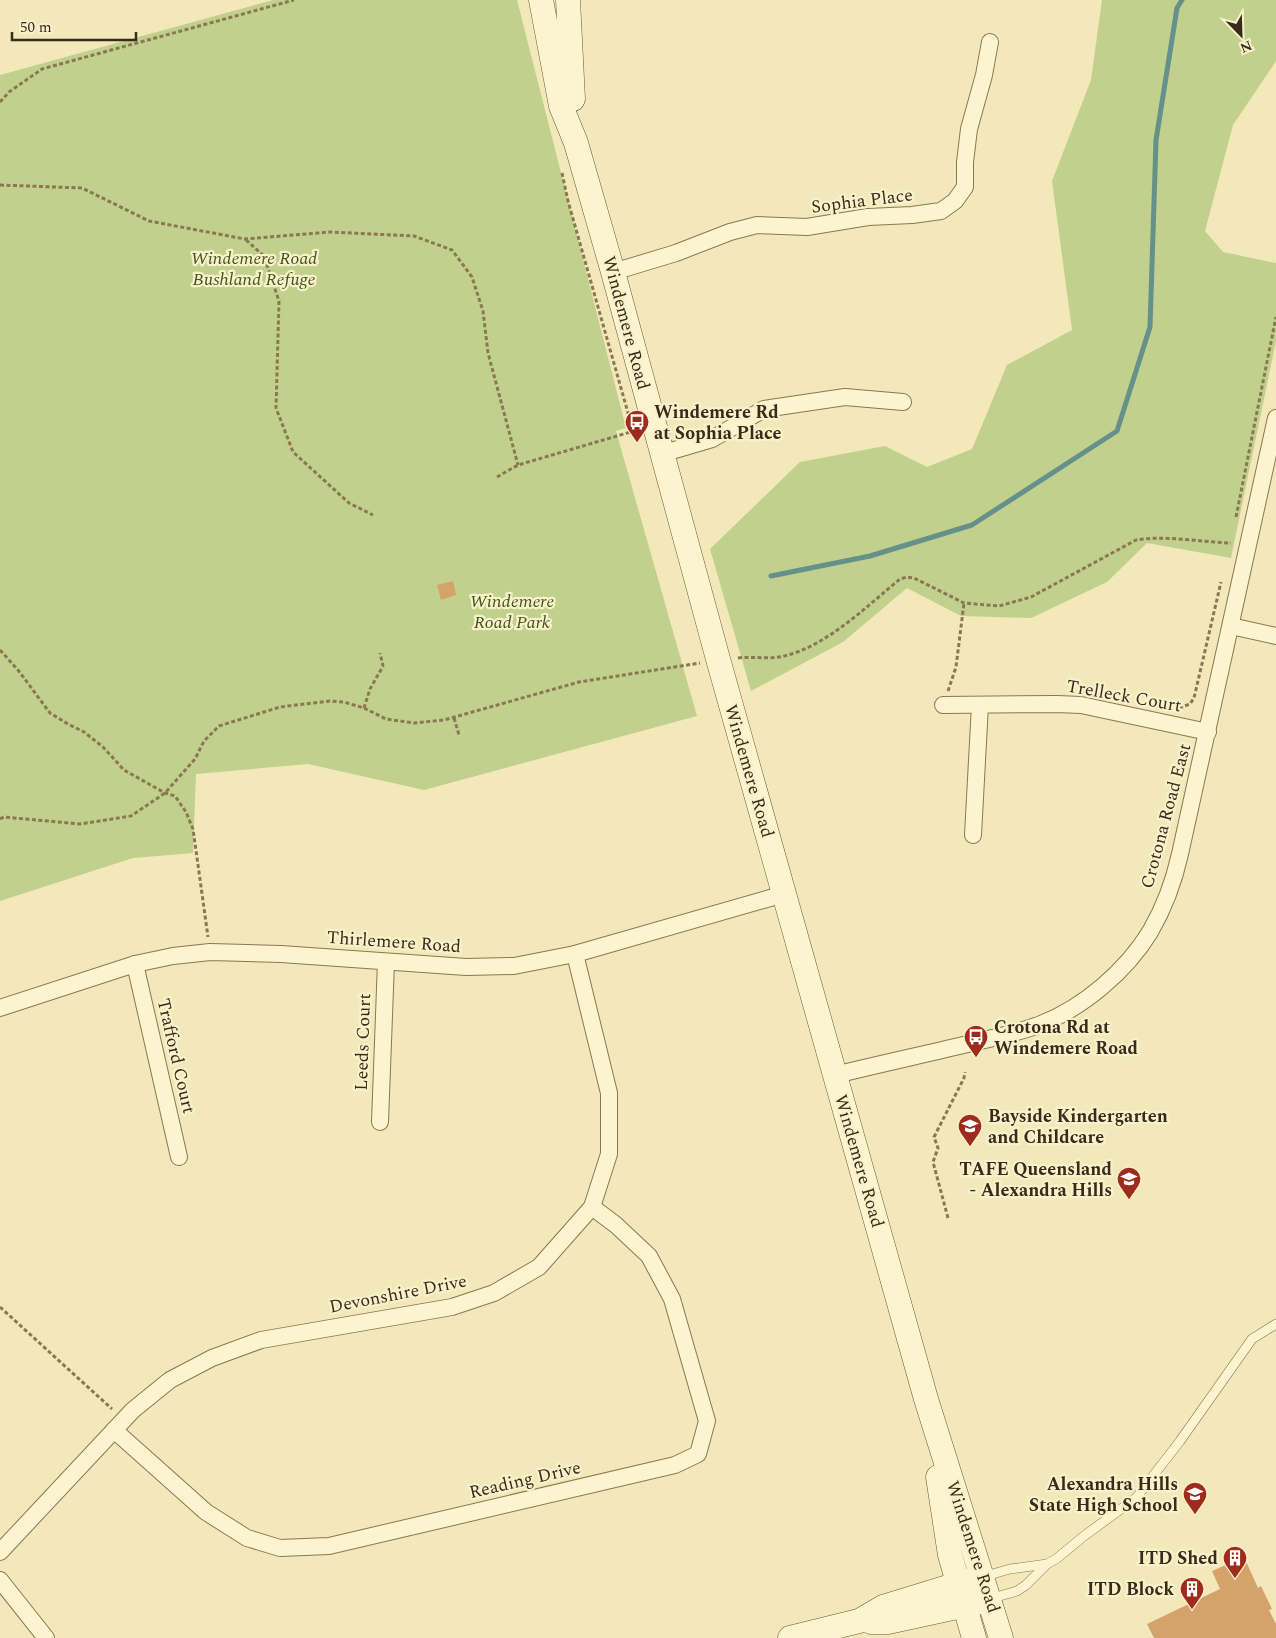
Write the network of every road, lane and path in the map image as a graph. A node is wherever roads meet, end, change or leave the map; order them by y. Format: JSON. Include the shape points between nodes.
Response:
{"nodes":[{"id":1,"x":294,"y":0,"type":"edge"},
{"id":2,"x":541,"y":0,"type":"edge"},
{"id":3,"x":568,"y":0,"type":"edge"},
{"id":4,"x":990,"y":42,"type":"dead end"},
{"id":5,"x":0,"y":102,"type":"edge"},
{"id":6,"x":576,"y":143,"type":"junction"},
{"id":7,"x":0,"y":185,"type":"edge"},
{"id":8,"x":245,"y":239,"type":"junction"},
{"id":9,"x":613,"y":272,"type":"junction"},
{"id":10,"x":1276,"y":317,"type":"edge"},
{"id":11,"x":903,"y":402,"type":"dead end"},
{"id":12,"x":1276,"y":418,"type":"edge"},
{"id":13,"x":653,"y":425,"type":"junction"},
{"id":14,"x":661,"y":454,"type":"junction"},
{"id":15,"x":518,"y":465,"type":"junction"},
{"id":16,"x":497,"y":477,"type":"dead end"},
{"id":17,"x":373,"y":515,"type":"dead end"},
{"id":18,"x":1234,"y":525,"type":"dead end"},
{"id":19,"x":1232,"y":534,"type":"dead end"},
{"id":20,"x":1222,"y":582,"type":"dead end"},
{"id":21,"x":964,"y":603,"type":"junction"},
{"id":22,"x":1231,"y":626,"type":"junction"},
{"id":23,"x":1276,"y":636,"type":"edge"},
{"id":24,"x":0,"y":650,"type":"edge"},
{"id":25,"x":380,"y":653,"type":"dead end"},
{"id":26,"x":708,"y":661,"type":"junction"},
{"id":27,"x":980,"y":705,"type":"junction"},
{"id":28,"x":943,"y":706,"type":"joint"},
{"id":29,"x":364,"y":708,"type":"junction"},
{"id":30,"x":454,"y":718,"type":"junction"},
{"id":31,"x":1171,"y":723,"type":"junction"},
{"id":32,"x":1208,"y":732,"type":"junction"},
{"id":33,"x":459,"y":735,"type":"dead end"},
{"id":34,"x":165,"y":793,"type":"junction"},
{"id":35,"x":0,"y":819,"type":"edge"},
{"id":36,"x":973,"y":834,"type":"dead end"},
{"id":37,"x":784,"y":894,"type":"junction"},
{"id":38,"x":210,"y":952,"type":"junction"},
{"id":39,"x":575,"y":954,"type":"junction"},
{"id":40,"x":386,"y":962,"type":"junction"},
{"id":41,"x":135,"y":964,"type":"junction"},
{"id":42,"x":0,"y":1008,"type":"edge"},
{"id":43,"x":965,"y":1072,"type":"dead end"},
{"id":44,"x":835,"y":1075,"type":"junction"},
{"id":45,"x":380,"y":1122,"type":"dead end"},
{"id":46,"x":178,"y":1157,"type":"dead end"},
{"id":47,"x":592,"y":1207,"type":"junction"},
{"id":48,"x":948,"y":1218,"type":"dead end"},
{"id":49,"x":0,"y":1307,"type":"edge"},
{"id":50,"x":1276,"y":1324,"type":"edge"},
{"id":51,"x":926,"y":1399,"type":"junction"},
{"id":52,"x":119,"y":1425,"type":"junction"},
{"id":53,"x":0,"y":1552,"type":"edge"},
{"id":54,"x":1047,"y":1564,"type":"junction"},
{"id":55,"x":0,"y":1580,"type":"edge"},
{"id":56,"x":986,"y":1588,"type":"junction"},
{"id":57,"x":961,"y":1595,"type":"junction"},
{"id":58,"x":46,"y":1638,"type":"edge"},
{"id":59,"x":790,"y":1638,"type":"edge"},
{"id":60,"x":974,"y":1638,"type":"edge"},
{"id":61,"x":1001,"y":1638,"type":"edge"}],
"edges":[{"from":1,"to":5,"type":"path","via":[[42,70]]},
{"from":2,"to":6,"type":"main road","name":"Windemere Road","via":[[561,106]]},
{"from":3,"to":6,"type":"main road","name":"Windemere Road"},
{"from":4,"to":9,"type":"street","name":"Sophia Place","via":[[969,130],[964,187],[955,201],[941,211],[868,217],[807,227],[757,225]]},
{"from":6,"to":9,"type":"main road","name":"Windemere Road"},
{"from":7,"to":8,"type":"path","via":[[82,188],[149,221]]},
{"from":8,"to":15,"type":"path","via":[[330,232],[414,236],[452,250],[472,277],[483,311],[488,353]]},
{"from":8,"to":17,"type":"path","via":[[264,256],[279,301],[276,408],[293,452],[349,503]]},
{"from":9,"to":13,"type":"main road","name":"Windemere Road"},
{"from":10,"to":18,"type":"path"},
{"from":11,"to":14,"type":"street","via":[[845,397],[764,409],[712,439]]},
{"from":12,"to":22,"type":"street","name":"Crotona Road East"},
{"from":13,"to":14,"type":"main road","name":"Windemere Road"},
{"from":13,"to":15,"type":"path"},
{"from":14,"to":26,"type":"main road","name":"Windemere Road"},
{"from":15,"to":16,"type":"path"},
{"from":19,"to":21,"type":"path","via":[[1230,544],[1153,537],[1136,540],[1031,597],[999,606]]},
{"from":20,"to":31,"type":"path","via":[[1194,698],[1184,708],[1174,709]]},
{"from":21,"to":26,"type":"path","via":[[907,577],[900,579],[832,634],[786,656]]},
{"from":21,"to":28,"type":"path","via":[[956,667]]},
{"from":22,"to":23,"type":"street"},
{"from":22,"to":32,"type":"street","name":"Crotona Road East"},
{"from":24,"to":34,"type":"path","via":[[50,713],[84,732],[124,770]]},
{"from":25,"to":29,"type":"path","via":[[383,666]]},
{"from":26,"to":30,"type":"path","via":[[579,682]]},
{"from":26,"to":37,"type":"main road","name":"Windemere Road"},
{"from":27,"to":28,"type":"street","name":"Trelleck Court"},
{"from":27,"to":31,"type":"street","name":"Trelleck Court","via":[[1081,706]]},
{"from":27,"to":36,"type":"street"},
{"from":29,"to":30,"type":"path","via":[[386,719],[414,723]]},
{"from":29,"to":34,"type":"path","via":[[330,701],[280,707],[219,726]]},
{"from":30,"to":33,"type":"path"},
{"from":31,"to":32,"type":"street","name":"Trelleck Court"},
{"from":32,"to":44,"type":"street","name":"Crotona Road East","via":[[1170,891],[1150,932],[1123,967],[1086,998],[1042,1024]]},
{"from":34,"to":35,"type":"path","via":[[131,816],[80,824]]},
{"from":34,"to":38,"type":"path","via":[[175,796],[193,829]]},
{"from":37,"to":39,"type":"street","name":"Thirlemere Road"},
{"from":37,"to":44,"type":"main road","name":"Windemere Road"},
{"from":38,"to":40,"type":"street","name":"Thirlemere Road"},
{"from":38,"to":41,"type":"street","name":"Thirlemere Road"},
{"from":39,"to":40,"type":"street","name":"Thirlemere Road","via":[[514,966]]},
{"from":39,"to":47,"type":"street","name":"Devonshire Drive","via":[[610,1093],[609,1154]]},
{"from":40,"to":45,"type":"street","name":"Leeds Court"},
{"from":41,"to":42,"type":"street","name":"Thirlemere Road"},
{"from":41,"to":46,"type":"street","name":"Trafford Court"},
{"from":43,"to":48,"type":"path","via":[[934,1137],[938,1148],[933,1162]]},
{"from":44,"to":51,"type":"main road","name":"Windemere Road"},
{"from":47,"to":52,"type":"street","name":"Devonshire Drive","via":[[538,1267],[494,1293],[452,1307],[261,1340],[212,1358],[170,1380]]},
{"from":47,"to":52,"type":"street","name":"Reading Drive","via":[[649,1256],[672,1299],[707,1421],[698,1454],[675,1465],[330,1546],[280,1548],[247,1538],[206,1512]]},
{"from":49,"to":52,"type":"path"},
{"from":50,"to":54,"type":"lane","via":[[1252,1339],[1136,1498]]},
{"from":51,"to":56,"type":"main road","name":"Windemere Road"},
{"from":51,"to":57,"type":"main road","name":"Windemere Road","via":[[950,1555]]},
{"from":52,"to":53,"type":"street","name":"Devonshire Drive"},
{"from":54,"to":56,"type":"lane","via":[[1010,1569]]},
{"from":54,"to":56,"type":"lane","via":[[1017,1591]]},
{"from":55,"to":58,"type":"street"},
{"from":56,"to":57,"type":"main road"},
{"from":56,"to":61,"type":"main road","name":"Windemere Road"},
{"from":57,"to":59,"type":"main road","via":[[883,1607],[859,1621]]},
{"from":57,"to":60,"type":"main road","name":"Windemere Road"}]}
